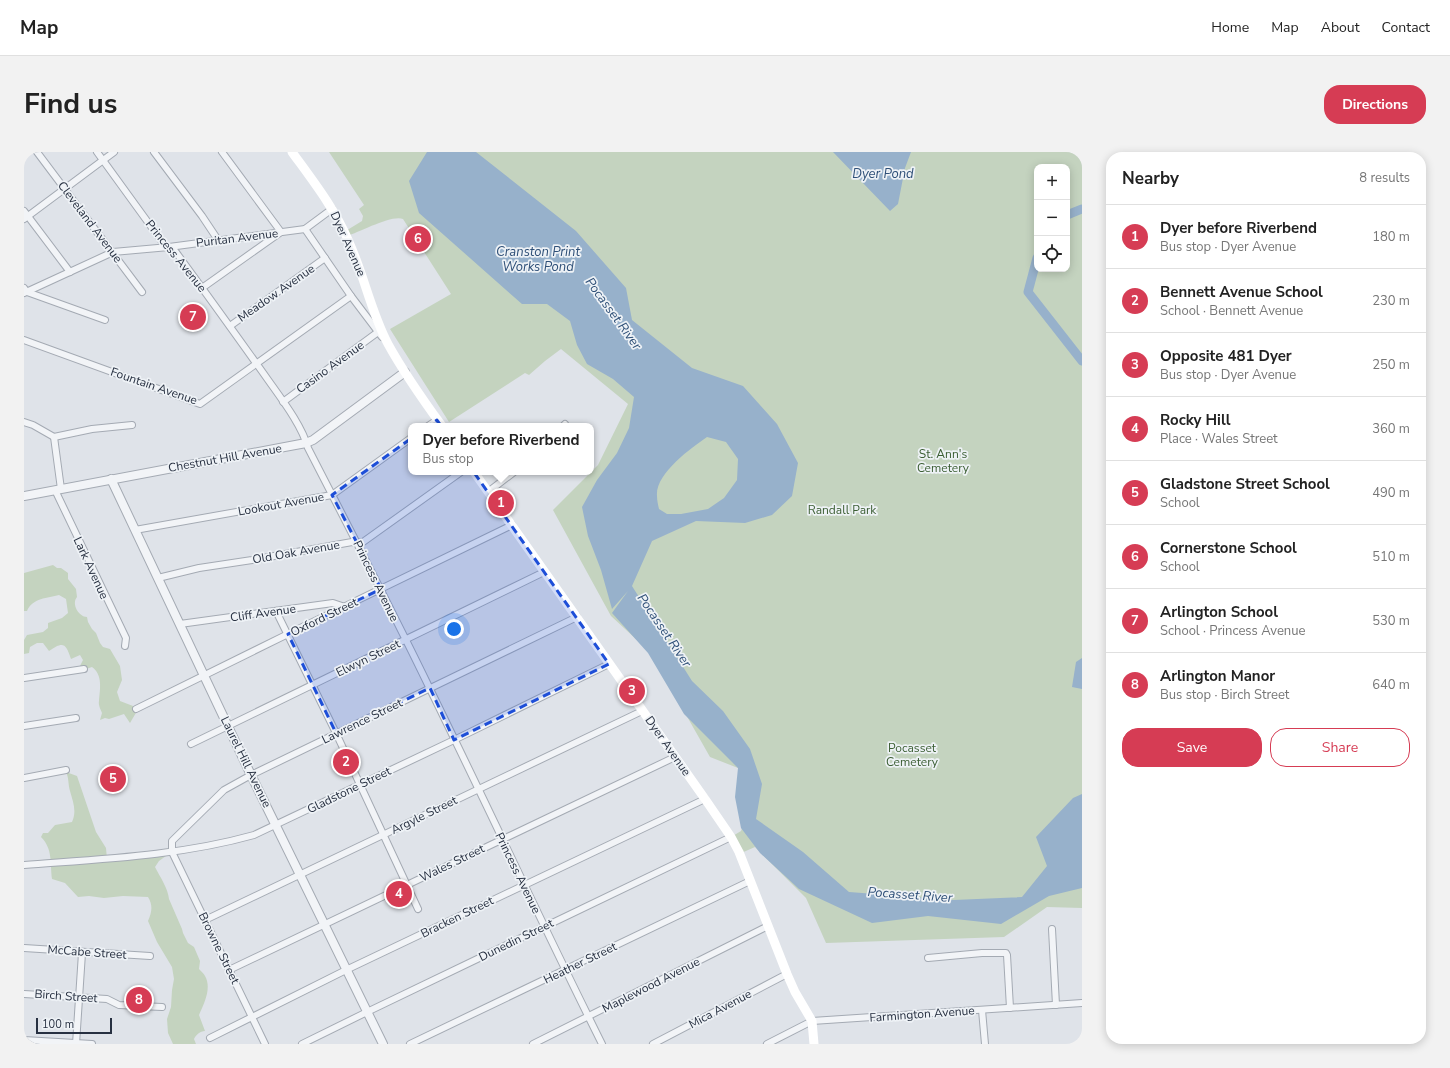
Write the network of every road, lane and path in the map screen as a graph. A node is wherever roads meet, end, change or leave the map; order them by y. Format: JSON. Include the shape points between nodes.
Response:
{"nodes":[{"id":1,"x":37,"y":152,"type":"edge"},
{"id":2,"x":97,"y":152,"type":"edge"},
{"id":3,"x":114,"y":152,"type":"edge"},
{"id":4,"x":154,"y":152,"type":"edge"},
{"id":5,"x":222,"y":152,"type":"edge"},
{"id":6,"x":292,"y":152,"type":"edge"},
{"id":7,"x":103,"y":160,"type":"junction"},
{"id":8,"x":64,"y":189,"type":"junction"},
{"id":9,"x":332,"y":209,"type":"junction"},
{"id":10,"x":25,"y":215,"type":"edge"},
{"id":11,"x":305,"y":229,"type":"junction"},
{"id":12,"x":281,"y":232,"type":"junction"},
{"id":13,"x":218,"y":240,"type":"junction"},
{"id":14,"x":169,"y":247,"type":"junction"},
{"id":15,"x":113,"y":252,"type":"junction"},
{"id":16,"x":325,"y":258,"type":"junction"},
{"id":17,"x":70,"y":272,"type":"junction"},
{"id":18,"x":202,"y":288,"type":"junction"},
{"id":19,"x":25,"y":291,"type":"edge"},
{"id":20,"x":142,"y":292,"type":"dead end"},
{"id":21,"x":351,"y":296,"type":"junction"},
{"id":22,"x":105,"y":320,"type":"dead end"},
{"id":23,"x":230,"y":326,"type":"junction"},
{"id":24,"x":378,"y":332,"type":"junction"},
{"id":25,"x":24,"y":340,"type":"edge"},
{"id":26,"x":388,"y":344,"type":"junction"},
{"id":27,"x":256,"y":364,"type":"junction"},
{"id":28,"x":405,"y":372,"type":"junction"},
{"id":29,"x":283,"y":402,"type":"junction"},
{"id":30,"x":24,"y":422,"type":"edge"},
{"id":31,"x":439,"y":423,"type":"edge"},
{"id":32,"x":132,"y":425,"type":"dead end"},
{"id":33,"x":54,"y":437,"type":"junction"},
{"id":34,"x":408,"y":440,"type":"edge"},
{"id":35,"x":306,"y":443,"type":"junction"},
{"id":36,"x":456,"y":475,"type":"edge"},
{"id":37,"x":476,"y":475,"type":"edge"},
{"id":38,"x":510,"y":475,"type":"edge"},
{"id":39,"x":110,"y":479,"type":"junction"},
{"id":40,"x":58,"y":489,"type":"junction"},
{"id":41,"x":488,"y":492,"type":"junction"},
{"id":42,"x":332,"y":495,"type":"junction"},
{"id":43,"x":24,"y":496,"type":"edge"},
{"id":44,"x":512,"y":525,"type":"junction"},
{"id":45,"x":135,"y":530,"type":"junction"},
{"id":46,"x":358,"y":543,"type":"junction"},
{"id":47,"x":544,"y":572,"type":"junction"},
{"id":48,"x":158,"y":578,"type":"junction"},
{"id":49,"x":381,"y":589,"type":"junction"},
{"id":50,"x":345,"y":607,"type":"junction"},
{"id":51,"x":276,"y":611,"type":"junction"},
{"id":52,"x":577,"y":617,"type":"junction"},
{"id":53,"x":180,"y":624,"type":"junction"},
{"id":54,"x":288,"y":634,"type":"junction"},
{"id":55,"x":405,"y":640,"type":"junction"},
{"id":56,"x":125,"y":646,"type":"dead end"},
{"id":57,"x":609,"y":664,"type":"junction"},
{"id":58,"x":84,"y":669,"type":"dead end"},
{"id":59,"x":204,"y":676,"type":"junction"},
{"id":60,"x":24,"y":678,"type":"edge"},
{"id":61,"x":312,"y":684,"type":"junction"},
{"id":62,"x":430,"y":688,"type":"junction"},
{"id":63,"x":136,"y":709,"type":"dead end"},
{"id":64,"x":642,"y":710,"type":"junction"},
{"id":65,"x":76,"y":718,"type":"dead end"},
{"id":66,"x":228,"y":725,"type":"junction"},
{"id":67,"x":24,"y":726,"type":"edge"},
{"id":68,"x":336,"y":734,"type":"junction"},
{"id":69,"x":454,"y":740,"type":"junction"},
{"id":70,"x":191,"y":744,"type":"dead end"},
{"id":71,"x":675,"y":757,"type":"junction"},
{"id":72,"x":66,"y":770,"type":"dead end"},
{"id":73,"x":251,"y":775,"type":"junction"},
{"id":74,"x":24,"y":778,"type":"edge"},
{"id":75,"x":360,"y":784,"type":"junction"},
{"id":76,"x":478,"y":789,"type":"junction"},
{"id":77,"x":705,"y":798,"type":"junction"},
{"id":78,"x":276,"y":825,"type":"junction"},
{"id":79,"x":384,"y":834,"type":"junction"},
{"id":80,"x":731,"y":837,"type":"junction"},
{"id":81,"x":502,"y":840,"type":"junction"},
{"id":82,"x":172,"y":852,"type":"junction"},
{"id":83,"x":24,"y":865,"type":"edge"},
{"id":84,"x":300,"y":874,"type":"junction"},
{"id":85,"x":750,"y":881,"type":"junction"},
{"id":86,"x":406,"y":885,"type":"junction"},
{"id":87,"x":524,"y":885,"type":"junction"},
{"id":88,"x":418,"y":909,"type":"dead end"},
{"id":89,"x":205,"y":920,"type":"junction"},
{"id":90,"x":324,"y":925,"type":"junction"},
{"id":91,"x":544,"y":926,"type":"junction"},
{"id":92,"x":768,"y":926,"type":"junction"},
{"id":93,"x":1052,"y":929,"type":"dead end"},
{"id":94,"x":24,"y":948,"type":"edge"},
{"id":95,"x":82,"y":953,"type":"junction"},
{"id":96,"x":150,"y":956,"type":"dead end"},
{"id":97,"x":928,"y":958,"type":"dead end"},
{"id":98,"x":229,"y":970,"type":"junction"},
{"id":99,"x":346,"y":970,"type":"junction"},
{"id":100,"x":566,"y":970,"type":"junction"},
{"id":101,"x":787,"y":974,"type":"junction"},
{"id":102,"x":24,"y":994,"type":"edge"},
{"id":103,"x":80,"y":997,"type":"junction"},
{"id":104,"x":1082,"y":1003,"type":"edge"},
{"id":105,"x":1056,"y":1005,"type":"junction"},
{"id":106,"x":162,"y":1007,"type":"dead end"},
{"id":107,"x":1010,"y":1008,"type":"junction"},
{"id":108,"x":982,"y":1010,"type":"junction"},
{"id":109,"x":366,"y":1012,"type":"junction"},
{"id":110,"x":252,"y":1017,"type":"junction"},
{"id":111,"x":588,"y":1017,"type":"junction"},
{"id":112,"x":812,"y":1021,"type":"junction"},
{"id":113,"x":210,"y":1038,"type":"dead end"},
{"id":114,"x":24,"y":1040,"type":"edge"},
{"id":115,"x":76,"y":1043,"type":"edge"},
{"id":116,"x":92,"y":1044,"type":"edge"},
{"id":117,"x":265,"y":1044,"type":"edge"},
{"id":118,"x":302,"y":1044,"type":"edge"},
{"id":119,"x":383,"y":1044,"type":"edge"},
{"id":120,"x":410,"y":1044,"type":"edge"},
{"id":121,"x":534,"y":1044,"type":"edge"},
{"id":122,"x":602,"y":1044,"type":"edge"},
{"id":123,"x":653,"y":1044,"type":"edge"},
{"id":124,"x":767,"y":1044,"type":"edge"},
{"id":125,"x":814,"y":1044,"type":"edge"},
{"id":126,"x":985,"y":1044,"type":"edge"}],
"edges":[{"from":1,"to":8,"type":"street","name":"Cleveland Avenue"},
{"from":2,"to":7,"type":"street","name":"Princess Avenue"},
{"from":3,"to":7,"type":"street"},
{"from":4,"to":13,"type":"street"},
{"from":5,"to":12,"type":"street"},
{"from":6,"to":9,"type":"main road","name":"Dyer Avenue"},
{"from":7,"to":8,"type":"street"},
{"from":7,"to":14,"type":"street","name":"Princess Avenue","via":[[163,243]]},
{"from":8,"to":10,"type":"street"},
{"from":8,"to":15,"type":"street","name":"Cleveland Avenue"},
{"from":9,"to":11,"type":"street"},
{"from":9,"to":26,"type":"main road","name":"Dyer Avenue","via":[[350,242]]},
{"from":10,"to":17,"type":"street"},
{"from":11,"to":12,"type":"street","name":"Puritan Avenue"},
{"from":11,"to":16,"type":"street"},
{"from":12,"to":13,"type":"street","name":"Puritan Avenue"},
{"from":12,"to":18,"type":"street"},
{"from":13,"to":14,"type":"street","name":"Puritan Avenue"},
{"from":14,"to":15,"type":"street","name":"Puritan Avenue"},
{"from":14,"to":18,"type":"street","name":"Princess Avenue","via":[[175,251]]},
{"from":15,"to":17,"type":"street","name":"Puritan Avenue"},
{"from":15,"to":20,"type":"street","name":"Cleveland Avenue"},
{"from":16,"to":21,"type":"street","name":"Meadow Avenue"},
{"from":16,"to":23,"type":"street","name":"Meadow Avenue"},
{"from":17,"to":19,"type":"street","name":"Puritan Avenue"},
{"from":18,"to":23,"type":"street","name":"Princess Avenue"},
{"from":19,"to":22,"type":"street"},
{"from":21,"to":24,"type":"street","name":"Dyer Avenue"},
{"from":21,"to":27,"type":"street","name":"Fountain Avenue"},
{"from":23,"to":27,"type":"street","name":"Princess Avenue"},
{"from":24,"to":26,"type":"street","name":"Dyer Avenue"},
{"from":24,"to":29,"type":"street","name":"Casino Avenue"},
{"from":25,"to":27,"type":"street","name":"Fountain Avenue","via":[[200,404]]},
{"from":26,"to":28,"type":"main road","name":"Dyer Avenue"},
{"from":27,"to":29,"type":"street","name":"Princess Avenue"},
{"from":28,"to":31,"type":"main road","name":"Dyer Avenue"},
{"from":28,"to":35,"type":"street","name":"Chestnut Hill Avenue"},
{"from":29,"to":35,"type":"street","name":"Princess Avenue"},
{"from":30,"to":33,"type":"street"},
{"from":32,"to":33,"type":"street","via":[[92,429]]},
{"from":33,"to":40,"type":"street","name":"Lark Avenue"},
{"from":34,"to":42,"type":"street","name":"Lookout Avenue"},
{"from":35,"to":39,"type":"street","name":"Chestnut Hill Avenue"},
{"from":35,"to":42,"type":"street","name":"Princess Avenue"},
{"from":36,"to":46,"type":"street","name":"Old Oak Avenue","via":[[364,542]]},
{"from":37,"to":41,"type":"main road","name":"Dyer Avenue"},
{"from":38,"to":41,"type":"street"},
{"from":39,"to":40,"type":"street","name":"Chestnut Hill Avenue"},
{"from":39,"to":45,"type":"street","name":"Laurel Hill Avenue"},
{"from":40,"to":43,"type":"street","name":"Chestnut Hill Avenue"},
{"from":40,"to":56,"type":"street","name":"Lark Avenue","via":[[126,638]]},
{"from":41,"to":44,"type":"main road","name":"Dyer Avenue"},
{"from":42,"to":45,"type":"street","name":"Lookout Avenue"},
{"from":42,"to":46,"type":"street","name":"Princess Avenue"},
{"from":44,"to":47,"type":"main road","name":"Dyer Avenue"},
{"from":44,"to":49,"type":"street","name":"Oxford Street"},
{"from":45,"to":48,"type":"street","name":"Laurel Hill Avenue"},
{"from":46,"to":48,"type":"street","name":"Old Oak Avenue","via":[[199,568]]},
{"from":46,"to":49,"type":"street","name":"Princess Avenue"},
{"from":47,"to":52,"type":"main road","name":"Dyer Avenue"},
{"from":47,"to":55,"type":"street","name":"Elwyn Street"},
{"from":48,"to":53,"type":"street","name":"Laurel Hill Avenue"},
{"from":49,"to":50,"type":"street","name":"Oxford Street"},
{"from":49,"to":55,"type":"street","name":"Princess Avenue"},
{"from":50,"to":51,"type":"street","name":"Cliff Avenue","via":[[333,603]]},
{"from":50,"to":54,"type":"street","name":"Oxford Street"},
{"from":51,"to":53,"type":"street","name":"Cliff Avenue"},
{"from":51,"to":54,"type":"street"},
{"from":52,"to":57,"type":"main road","name":"Dyer Avenue"},
{"from":52,"to":62,"type":"street","name":"Lawrence Street"},
{"from":53,"to":59,"type":"street","name":"Laurel Hill Avenue"},
{"from":54,"to":59,"type":"street","name":"Oxford Street"},
{"from":54,"to":61,"type":"street"},
{"from":55,"to":61,"type":"street","name":"Elwyn Street"},
{"from":55,"to":62,"type":"street","name":"Princess Avenue"},
{"from":57,"to":64,"type":"main road","name":"Dyer Avenue"},
{"from":57,"to":69,"type":"street","name":"Gladstone Street"},
{"from":58,"to":60,"type":"street"},
{"from":59,"to":63,"type":"street","name":"Oxford Street"},
{"from":59,"to":66,"type":"street","name":"Laurel Hill Avenue"},
{"from":61,"to":66,"type":"street","name":"Elwyn Street"},
{"from":61,"to":68,"type":"street"},
{"from":62,"to":68,"type":"street","name":"Lawrence Street"},
{"from":62,"to":69,"type":"street","name":"Princess Avenue"},
{"from":64,"to":71,"type":"main road","name":"Dyer Avenue"},
{"from":64,"to":76,"type":"street","name":"Argyle Street"},
{"from":65,"to":67,"type":"street"},
{"from":66,"to":70,"type":"street","name":"Elwyn Street"},
{"from":66,"to":73,"type":"street","name":"Laurel Hill Avenue"},
{"from":68,"to":73,"type":"street","name":"Lawrence Street"},
{"from":68,"to":75,"type":"street"},
{"from":69,"to":75,"type":"street","name":"Gladstone Street"},
{"from":69,"to":76,"type":"street","name":"Princess Avenue"},
{"from":71,"to":77,"type":"main road","name":"Dyer Avenue"},
{"from":71,"to":81,"type":"street","name":"Wales Street"},
{"from":72,"to":74,"type":"street"},
{"from":73,"to":78,"type":"street","name":"Laurel Hill Avenue"},
{"from":73,"to":82,"type":"street","name":"Lawrence Street","via":[[224,790],[172,841]]},
{"from":75,"to":78,"type":"street","name":"Gladstone Street"},
{"from":75,"to":79,"type":"street"},
{"from":76,"to":79,"type":"street","name":"Argyle Street"},
{"from":76,"to":81,"type":"street","name":"Princess Avenue"},
{"from":77,"to":80,"type":"main road","name":"Dyer Avenue"},
{"from":77,"to":87,"type":"street","name":"Bracken Street"},
{"from":78,"to":82,"type":"street","name":"Gladstone Street","via":[[254,835],[231,841]]},
{"from":78,"to":84,"type":"street","name":"Laurel Hill Avenue"},
{"from":79,"to":84,"type":"street","name":"Argyle Street"},
{"from":79,"to":86,"type":"street"},
{"from":80,"to":85,"type":"main road","name":"Dyer Avenue"},
{"from":80,"to":91,"type":"street","name":"Dunedin Street"},
{"from":81,"to":86,"type":"street","name":"Wales Street"},
{"from":81,"to":87,"type":"street","name":"Princess Avenue"},
{"from":82,"to":83,"type":"street","name":"Gladstone Street"},
{"from":82,"to":89,"type":"street","name":"Browne Street"},
{"from":84,"to":89,"type":"street","name":"Argyle Street"},
{"from":84,"to":90,"type":"street","name":"Laurel Hill Avenue"},
{"from":85,"to":92,"type":"main road","name":"Dyer Avenue"},
{"from":85,"to":100,"type":"street","name":"Heather Street"},
{"from":86,"to":88,"type":"street"},
{"from":86,"to":90,"type":"street","name":"Wales Street"},
{"from":87,"to":91,"type":"street","name":"Princess Avenue"},
{"from":87,"to":99,"type":"street","name":"Bracken Street"},
{"from":89,"to":98,"type":"street","name":"Browne Street"},
{"from":90,"to":98,"type":"street","name":"Wales Street"},
{"from":90,"to":99,"type":"street","name":"Laurel Hill Avenue"},
{"from":91,"to":100,"type":"street","name":"Princess Avenue"},
{"from":91,"to":109,"type":"street","name":"Dunedin Street"},
{"from":92,"to":101,"type":"main road","name":"Dyer Avenue"},
{"from":92,"to":111,"type":"street","name":"Maplewood Avenue"},
{"from":93,"to":105,"type":"street"},
{"from":94,"to":95,"type":"street","name":"McCabe Street"},
{"from":95,"to":96,"type":"street","name":"McCabe Street"},
{"from":95,"to":103,"type":"street"},
{"from":97,"to":107,"type":"street","via":[[997,952],[1007,954]]},
{"from":98,"to":110,"type":"street","name":"Browne Street"},
{"from":99,"to":109,"type":"street","name":"Laurel Hill Avenue"},
{"from":99,"to":110,"type":"street","name":"Bracken Street"},
{"from":100,"to":111,"type":"street","name":"Princess Avenue"},
{"from":100,"to":120,"type":"street","name":"Heather Street"},
{"from":101,"to":112,"type":"main road","name":"Dyer Avenue"},
{"from":101,"to":123,"type":"street","name":"Mica Avenue"},
{"from":102,"to":103,"type":"street","name":"Birch Street"},
{"from":103,"to":106,"type":"street","name":"Birch Street","via":[[107,999],[119,1004]]},
{"from":103,"to":115,"type":"street"},
{"from":104,"to":105,"type":"street","name":"Farmington Avenue"},
{"from":105,"to":107,"type":"street","name":"Farmington Avenue"},
{"from":107,"to":108,"type":"street","name":"Farmington Avenue"},
{"from":108,"to":112,"type":"street","name":"Farmington Avenue"},
{"from":108,"to":126,"type":"street"},
{"from":109,"to":118,"type":"street","name":"Dunedin Street"},
{"from":109,"to":119,"type":"street","name":"Laurel Hill Avenue"},
{"from":110,"to":113,"type":"street","name":"Bracken Street"},
{"from":110,"to":117,"type":"street","name":"Browne Street"},
{"from":111,"to":121,"type":"street","name":"Maplewood Avenue"},
{"from":111,"to":122,"type":"street","name":"Princess Avenue"},
{"from":112,"to":124,"type":"street","name":"Farmington Avenue"},
{"from":112,"to":125,"type":"main road","name":"Dyer Avenue"},
{"from":114,"to":115,"type":"street"},
{"from":115,"to":116,"type":"street"}]}
